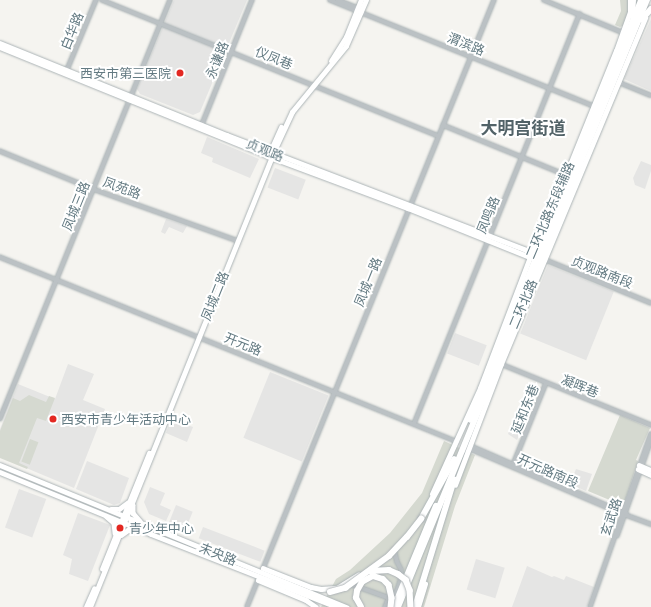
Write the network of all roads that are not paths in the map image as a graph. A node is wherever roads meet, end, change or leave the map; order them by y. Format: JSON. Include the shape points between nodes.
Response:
{"nodes":[{"id":1,"x":96,"y":0,"type":"edge"},
{"id":2,"x":102,"y":0,"type":"edge"},
{"id":3,"x":170,"y":0,"type":"edge"},
{"id":4,"x":252,"y":0,"type":"edge"},
{"id":5,"x":330,"y":0,"type":"edge"},
{"id":6,"x":338,"y":0,"type":"edge"},
{"id":7,"x":361,"y":0,"type":"edge"},
{"id":8,"x":366,"y":0,"type":"edge"},
{"id":9,"x":494,"y":0,"type":"edge"},
{"id":10,"x":544,"y":0,"type":"edge"},
{"id":11,"x":631,"y":0,"type":"edge"},
{"id":12,"x":641,"y":0,"type":"edge"},
{"id":13,"x":647,"y":0,"type":"edge"},
{"id":14,"x":359,"y":10,"type":"junction"},
{"id":15,"x":651,"y":10,"type":"edge"},
{"id":16,"x":580,"y":14,"type":"junction"},
{"id":17,"x":160,"y":24,"type":"junction"},
{"id":18,"x":629,"y":33,"type":"junction"},
{"id":19,"x":0,"y":43,"type":"edge"},
{"id":20,"x":0,"y":47,"type":"edge"},
{"id":21,"x":631,"y":50,"type":"junction"},
{"id":22,"x":231,"y":52,"type":"junction"},
{"id":23,"x":471,"y":56,"type":"junction"},
{"id":24,"x":67,"y":70,"type":"junction"},
{"id":25,"x":618,"y":82,"type":"junction"},
{"id":26,"x":313,"y":84,"type":"junction"},
{"id":27,"x":550,"y":87,"type":"junction"},
{"id":28,"x":651,"y":95,"type":"edge"},
{"id":29,"x":131,"y":98,"type":"junction"},
{"id":30,"x":594,"y":105,"type":"junction"},
{"id":31,"x":443,"y":125,"type":"junction"},
{"id":32,"x":201,"y":126,"type":"junction"},
{"id":33,"x":439,"y":136,"type":"junction"},
{"id":34,"x":0,"y":151,"type":"edge"},
{"id":35,"x":270,"y":154,"type":"junction"},
{"id":36,"x":522,"y":158,"type":"junction"},
{"id":37,"x":566,"y":175,"type":"junction"},
{"id":38,"x":93,"y":189,"type":"junction"},
{"id":39,"x":409,"y":206,"type":"junction"},
{"id":40,"x":555,"y":211,"type":"junction"},
{"id":41,"x":489,"y":237,"type":"junction"},
{"id":42,"x":550,"y":239,"type":"junction"},
{"id":43,"x":237,"y":240,"type":"junction"},
{"id":44,"x":537,"y":241,"type":"junction"},
{"id":45,"x":550,"y":250,"type":"junction"},
{"id":46,"x":531,"y":254,"type":"junction"},
{"id":47,"x":0,"y":257,"type":"edge"},
{"id":48,"x":546,"y":260,"type":"junction"},
{"id":49,"x":526,"y":268,"type":"junction"},
{"id":50,"x":542,"y":270,"type":"junction"},
{"id":51,"x":56,"y":280,"type":"junction"},
{"id":52,"x":532,"y":280,"type":"junction"},
{"id":53,"x":520,"y":296,"type":"junction"},
{"id":54,"x":651,"y":303,"type":"edge"},
{"id":55,"x":197,"y":337,"type":"junction"},
{"id":56,"x":501,"y":364,"type":"junction"},
{"id":57,"x":546,"y":383,"type":"junction"},
{"id":58,"x":335,"y":391,"type":"junction"},
{"id":59,"x":0,"y":419,"type":"edge"},
{"id":60,"x":414,"y":424,"type":"junction"},
{"id":61,"x":651,"y":425,"type":"edge"},
{"id":62,"x":651,"y":434,"type":"edge"},
{"id":63,"x":651,"y":440,"type":"edge"},
{"id":64,"x":457,"y":442,"type":"junction"},
{"id":65,"x":467,"y":446,"type":"junction"},
{"id":66,"x":454,"y":460,"type":"junction"},
{"id":67,"x":0,"y":465,"type":"edge"},
{"id":68,"x":513,"y":465,"type":"junction"},
{"id":69,"x":640,"y":468,"type":"junction"},
{"id":70,"x":651,"y":470,"type":"edge"},
{"id":71,"x":0,"y":472,"type":"edge"},
{"id":72,"x":651,"y":475,"type":"edge"},
{"id":73,"x":445,"y":495,"type":"junction"},
{"id":74,"x":135,"y":497,"type":"junction"},
{"id":75,"x":129,"y":500,"type":"junction"},
{"id":76,"x":106,"y":508,"type":"junction"},
{"id":77,"x":101,"y":513,"type":"junction"},
{"id":78,"x":624,"y":513,"type":"junction"},
{"id":79,"x":124,"y":519,"type":"junction"},
{"id":80,"x":651,"y":523,"type":"edge"},
{"id":81,"x":143,"y":524,"type":"junction"},
{"id":82,"x":144,"y":531,"type":"junction"},
{"id":83,"x":115,"y":541,"type":"junction"},
{"id":84,"x":394,"y":549,"type":"junction"},
{"id":85,"x":370,"y":571,"type":"junction"},
{"id":86,"x":261,"y":574,"type":"junction"},
{"id":87,"x":347,"y":583,"type":"junction"},
{"id":88,"x":293,"y":585,"type":"junction"},
{"id":89,"x":330,"y":592,"type":"joint"},
{"id":90,"x":308,"y":596,"type":"junction"},
{"id":91,"x":403,"y":596,"type":"junction"},
{"id":92,"x":388,"y":598,"type":"junction"},
{"id":93,"x":329,"y":601,"type":"junction"},
{"id":94,"x":86,"y":607,"type":"edge"},
{"id":95,"x":90,"y":607,"type":"edge"},
{"id":96,"x":247,"y":607,"type":"edge"},
{"id":97,"x":316,"y":607,"type":"edge"},
{"id":98,"x":320,"y":607,"type":"edge"},
{"id":99,"x":337,"y":607,"type":"edge"},
{"id":100,"x":347,"y":607,"type":"edge"},
{"id":101,"x":361,"y":607,"type":"edge"},
{"id":102,"x":385,"y":607,"type":"edge"},
{"id":103,"x":392,"y":607,"type":"edge"},
{"id":104,"x":398,"y":607,"type":"edge"},
{"id":105,"x":402,"y":607,"type":"edge"},
{"id":106,"x":411,"y":607,"type":"edge"},
{"id":107,"x":415,"y":607,"type":"edge"},
{"id":108,"x":418,"y":607,"type":"edge"},
{"id":109,"x":591,"y":607,"type":"edge"}],
"edges":[{"from":1,"to":24,"type":"street","name":"白华路"},
{"from":2,"to":17,"type":"street","name":"仪凤巷"},
{"from":3,"to":17,"type":"street","name":"凤城三路"},
{"from":4,"to":22,"type":"street","name":"永谦路"},
{"from":5,"to":14,"type":"street","name":"渭滨路"},
{"from":6,"to":14,"type":"street","name":"渭滨路"},
{"from":7,"to":14,"type":"main road","name":"凤城二路"},
{"from":8,"to":14,"type":"main road","name":"凤城二路"},
{"from":9,"to":23,"type":"street","name":"凤城一路"},
{"from":10,"to":16,"type":"street"},
{"from":11,"to":18,"type":"highway","via":[[634,5]]},
{"from":12,"to":18,"type":"highway","name":"二环北路"},
{"from":13,"to":18,"type":"highway","name":"二环北路"},
{"from":14,"to":23,"type":"street","name":"渭滨路"},
{"from":14,"to":26,"type":"main road","name":"凤城二路","via":[[343,50]]},
{"from":15,"to":18,"type":"highway"},
{"from":15,"to":21,"type":"main road","name":"二环北路东段辅路"},
{"from":16,"to":18,"type":"street"},
{"from":16,"to":27,"type":"street","name":"凤鸣路"},
{"from":17,"to":22,"type":"street","name":"仪凤巷"},
{"from":17,"to":29,"type":"street","name":"凤城三路"},
{"from":18,"to":21,"type":"highway"},
{"from":18,"to":30,"type":"main road","name":"二环北路东段辅路"},
{"from":18,"to":40,"type":"highway","name":"二环北路"},
{"from":18,"to":42,"type":"highway","name":"二环北路"},
{"from":19,"to":24,"type":"main road","name":"贞观路"},
{"from":20,"to":29,"type":"main road","name":"贞观路"},
{"from":21,"to":25,"type":"main road","name":"二环北路东段辅路"},
{"from":22,"to":26,"type":"street","name":"仪凤巷"},
{"from":22,"to":32,"type":"street","name":"永谦路"},
{"from":23,"to":27,"type":"street","name":"渭滨路"},
{"from":23,"to":31,"type":"street","name":"凤城一路"},
{"from":24,"to":29,"type":"main road","name":"贞观路"},
{"from":25,"to":28,"type":"street"},
{"from":25,"to":45,"type":"main road","name":"二环北路东段辅路"},
{"from":26,"to":33,"type":"street","name":"仪凤巷"},
{"from":26,"to":35,"type":"main road","name":"凤城二路","via":[[290,117]]},
{"from":27,"to":30,"type":"street","name":"渭滨路"},
{"from":27,"to":36,"type":"street","name":"凤鸣路"},
{"from":29,"to":32,"type":"main road","name":"贞观路"},
{"from":29,"to":38,"type":"street","name":"凤城三路"},
{"from":30,"to":37,"type":"main road","name":"二环北路东段辅路"},
{"from":31,"to":33,"type":"street","name":"凤城一路"},
{"from":31,"to":36,"type":"street"},
{"from":32,"to":35,"type":"main road","name":"贞观路"},
{"from":33,"to":39,"type":"street","name":"凤城一路"},
{"from":34,"to":38,"type":"street","name":"凤苑路"},
{"from":35,"to":39,"type":"main road","name":"贞观路"},
{"from":35,"to":43,"type":"main road","name":"凤城二路"},
{"from":36,"to":37,"type":"street"},
{"from":36,"to":41,"type":"street","name":"凤鸣路"},
{"from":37,"to":44,"type":"main road","name":"二环北路东段辅路"},
{"from":38,"to":43,"type":"street","name":"凤苑路"},
{"from":38,"to":51,"type":"street","name":"凤城三路"},
{"from":39,"to":41,"type":"main road","name":"贞观路"},
{"from":39,"to":58,"type":"street","name":"凤城一路"},
{"from":40,"to":44,"type":"main road"},
{"from":40,"to":53,"type":"highway","name":"二环北路"},
{"from":41,"to":46,"type":"main road","name":"贞观路"},
{"from":41,"to":60,"type":"street","name":"凤鸣路"},
{"from":42,"to":45,"type":"highway"},
{"from":42,"to":52,"type":"highway","name":"二环北路"},
{"from":43,"to":55,"type":"main road","name":"凤城二路"},
{"from":44,"to":46,"type":"main road","name":"二环北路东段辅路"},
{"from":45,"to":48,"type":"main road","name":"二环北路东段辅路"},
{"from":46,"to":49,"type":"main road","name":"二环北路东段辅路"},
{"from":47,"to":51,"type":"street","name":"开元路"},
{"from":48,"to":50,"type":"main road","name":"二环北路东段辅路"},
{"from":48,"to":54,"type":"street","name":"贞观路南段"},
{"from":49,"to":53,"type":"main road"},
{"from":49,"to":64,"type":"main road","name":"二环北路东段辅路"},
{"from":50,"to":52,"type":"highway"},
{"from":50,"to":56,"type":"main road","name":"二环北路东段辅路"},
{"from":51,"to":55,"type":"street","name":"开元路"},
{"from":51,"to":59,"type":"street","name":"凤城三路"},
{"from":52,"to":65,"type":"highway","name":"二环北路"},
{"from":53,"to":66,"type":"highway","name":"二环北路"},
{"from":55,"to":58,"type":"street","name":"开元路"},
{"from":55,"to":74,"type":"main road","name":"凤城二路"},
{"from":55,"to":75,"type":"main road","name":"凤城二路"},
{"from":56,"to":57,"type":"street","name":"凝晖巷"},
{"from":56,"to":65,"type":"main road","name":"二环北路东段辅路"},
{"from":57,"to":61,"type":"street","name":"凝晖巷"},
{"from":57,"to":68,"type":"street","name":"延和东巷"},
{"from":58,"to":60,"type":"street","name":"开元路"},
{"from":58,"to":86,"type":"street","name":"凤城一路"},
{"from":60,"to":64,"type":"street","name":"开元路"},
{"from":62,"to":69,"type":"street","name":"玄武路"},
{"from":63,"to":69,"type":"street","name":"玄武路"},
{"from":64,"to":84,"type":"main road","name":"二环北路东段辅路","via":[[421,515]]},
{"from":65,"to":68,"type":"street","name":"开元路南段"},
{"from":65,"to":73,"type":"highway","name":"二环北路"},
{"from":65,"to":73,"type":"highway"},
{"from":65,"to":108,"type":"main road","name":"二环北路东段辅路"},
{"from":66,"to":73,"type":"highway","name":"二环北路"},
{"from":66,"to":85,"type":"highway","bridge":true,"via":[[421,519],[389,556]]},
{"from":67,"to":76,"type":"main road","name":"未央路"},
{"from":68,"to":78,"type":"street","name":"开元路南段"},
{"from":69,"to":70,"type":"main road"},
{"from":69,"to":72,"type":"main road"},
{"from":69,"to":78,"type":"street","name":"玄武路"},
{"from":71,"to":77,"type":"main road","name":"未央路"},
{"from":73,"to":91,"type":"highway","name":"二环北路"},
{"from":73,"to":103,"type":"highway","name":"二环北路"},
{"from":73,"to":107,"type":"highway"},
{"from":74,"to":79,"type":"main road","name":"凤城二路"},
{"from":74,"to":81,"type":"main road","via":[[134,513]]},
{"from":75,"to":76,"type":"main road","via":[[119,509]]},
{"from":75,"to":79,"type":"main road","name":"凤城二路"},
{"from":76,"to":79,"type":"main road","name":"未央路"},
{"from":77,"to":79,"type":"main road","name":"未央路"},
{"from":77,"to":83,"type":"main road","via":[[114,523]]},
{"from":78,"to":80,"type":"street","name":"开元路南段"},
{"from":78,"to":109,"type":"street","name":"玄武路"},
{"from":79,"to":81,"type":"main road","name":"未央路"},
{"from":79,"to":82,"type":"main road","name":"未央路"},
{"from":79,"to":83,"type":"main road","name":"凤城二路"},
{"from":81,"to":86,"type":"main road","name":"未央路"},
{"from":82,"to":83,"type":"main road","via":[[128,530]]},
{"from":82,"to":86,"type":"main road","name":"未央路"},
{"from":83,"to":94,"type":"main road","name":"凤城二路"},
{"from":83,"to":95,"type":"main road","name":"凤城二路"},
{"from":84,"to":87,"type":"main road","name":"二环北路东段辅路"},
{"from":84,"to":92,"type":"street","via":[[402,570],[401,579],[397,591]]},
{"from":85,"to":89,"type":"highway","bridge":true,"via":[[345,588]]},
{"from":85,"to":106,"type":"highway","bridge":true,"via":[[389,570],[406,580],[410,590]]},
{"from":86,"to":87,"type":"main road","via":[[316,588],[337,588]]},
{"from":86,"to":88,"type":"main road","name":"未央路"},
{"from":86,"to":90,"type":"main road","name":"未央路"},
{"from":86,"to":96,"type":"street","name":"凤城一路"},
{"from":86,"to":97,"type":"main road"},
{"from":87,"to":92,"type":"street"},
{"from":88,"to":89,"type":"main road"},
{"from":88,"to":93,"type":"main road","name":"未央路"},
{"from":90,"to":93,"type":"main road","name":"未央路"},
{"from":90,"to":98,"type":"main road"},
{"from":91,"to":104,"type":"highway","name":"二环北路"},
{"from":91,"to":105,"type":"highway"},
{"from":92,"to":102,"type":"street"},
{"from":93,"to":99,"type":"main road","name":"未央路"},
{"from":93,"to":100,"type":"main road","name":"未央路"},
{"from":101,"to":103,"type":"highway","bridge":true,"via":[[356,598],[357,591],[362,582],[373,576],[383,579],[389,585]]}]}
